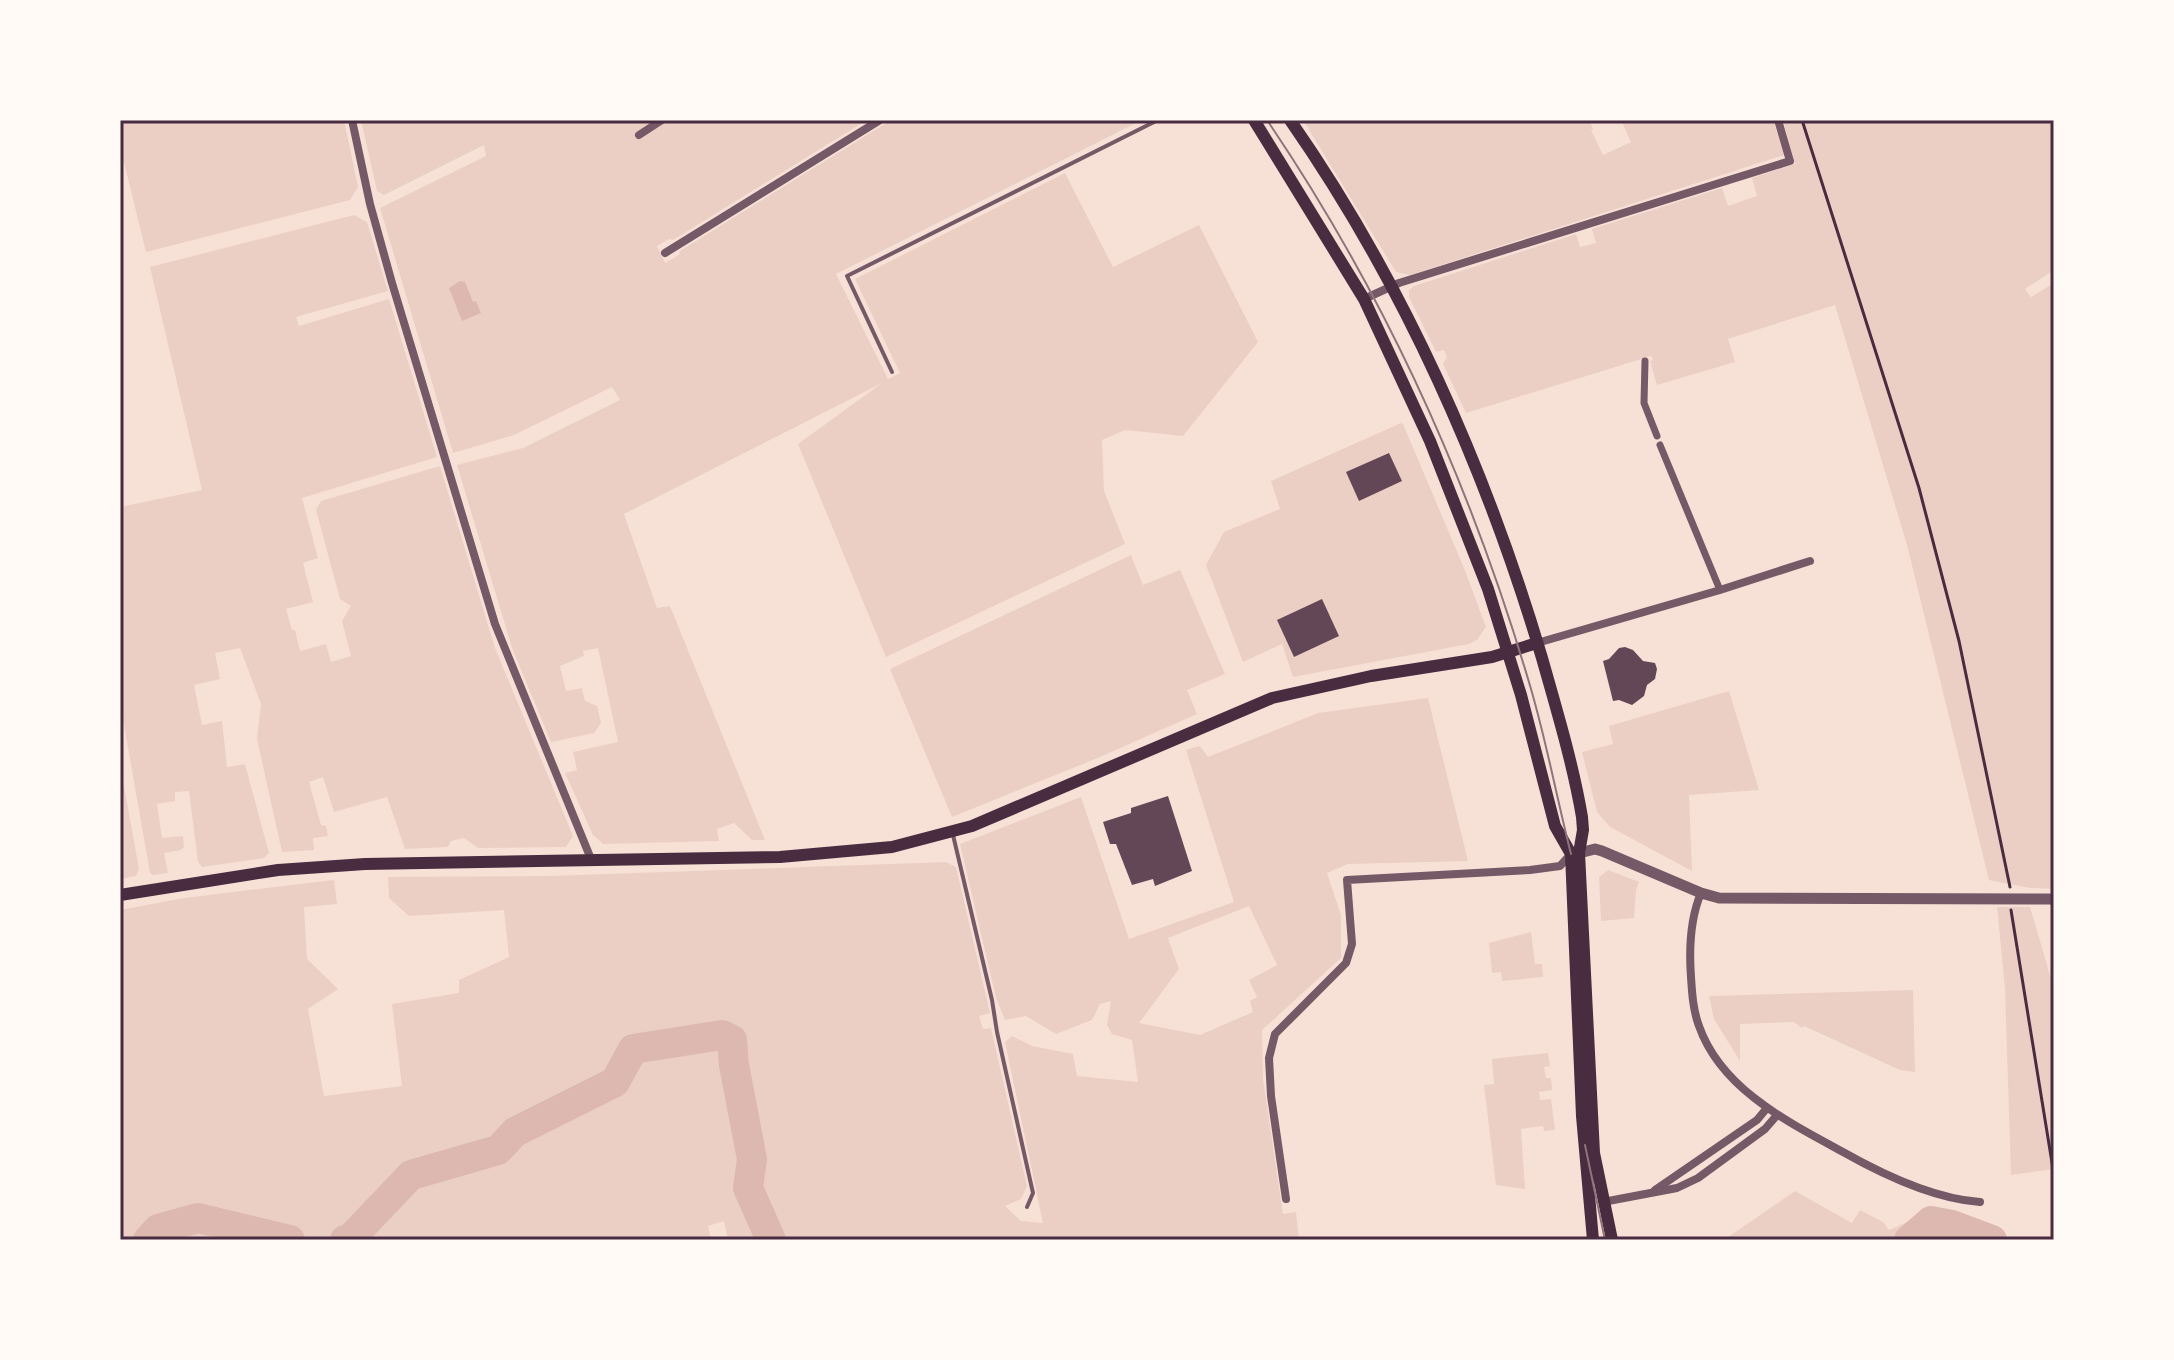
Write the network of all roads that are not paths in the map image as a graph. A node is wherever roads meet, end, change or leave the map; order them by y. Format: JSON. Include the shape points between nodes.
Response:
{"nodes":[{"id":1,"x":352,"y":120,"type":"edge"},
{"id":2,"x":662,"y":120,"type":"edge"},
{"id":3,"x":880,"y":120,"type":"edge"},
{"id":4,"x":1158,"y":120,"type":"edge"},
{"id":5,"x":1254,"y":120,"type":"edge"},
{"id":6,"x":1290,"y":120,"type":"edge"},
{"id":7,"x":1778,"y":120,"type":"edge"},
{"id":8,"x":639,"y":135,"type":"dead end"},
{"id":9,"x":665,"y":253,"type":"dead end"},
{"id":10,"x":1390,"y":287,"type":"junction"},
{"id":11,"x":1364,"y":299,"type":"junction"},
{"id":12,"x":1645,"y":361,"type":"dead end"},
{"id":13,"x":892,"y":372,"type":"dead end"},
{"id":14,"x":1657,"y":436,"type":"dead end"},
{"id":15,"x":1660,"y":445,"type":"dead end"},
{"id":16,"x":1810,"y":561,"type":"dead end"},
{"id":17,"x":1720,"y":590,"type":"junction"},
{"id":18,"x":1537,"y":643,"type":"junction"},
{"id":19,"x":1508,"y":652,"type":"junction"},
{"id":20,"x":952,"y":833,"type":"junction"},
{"id":21,"x":1575,"y":853,"type":"junction"},
{"id":22,"x":591,"y":859,"type":"junction"},
{"id":23,"x":1701,"y":893,"type":"junction"},
{"id":24,"x":120,"y":895,"type":"edge"},
{"id":25,"x":2054,"y":899,"type":"edge"},
{"id":26,"x":1767,"y":1108,"type":"junction"},
{"id":27,"x":1777,"y":1115,"type":"junction"},
{"id":28,"x":1654,"y":1190,"type":"junction"},
{"id":29,"x":1286,"y":1199,"type":"dead end"},
{"id":30,"x":1603,"y":1202,"type":"junction"},
{"id":31,"x":1980,"y":1202,"type":"dead end"},
{"id":32,"x":1027,"y":1207,"type":"dead end"},
{"id":33,"x":1593,"y":1240,"type":"edge"},
{"id":34,"x":1612,"y":1240,"type":"edge"}],
"edges":[{"from":1,"to":22,"type":"street","via":[[392,283],[495,624]]},
{"from":2,"to":8,"type":"street"},
{"from":3,"to":9,"type":"street"},
{"from":4,"to":13,"type":"lane","via":[[847,276]]},
{"from":5,"to":11,"type":"main road"},
{"from":6,"to":10,"type":"main road"},
{"from":7,"to":10,"type":"street","via":[[1790,161]]},
{"from":10,"to":11,"type":"street"},
{"from":10,"to":18,"type":"main road","via":[[1474,466]]},
{"from":11,"to":19,"type":"main road","via":[[1446,478]]},
{"from":12,"to":14,"type":"street","via":[[1644,403]]},
{"from":15,"to":17,"type":"street"},
{"from":16,"to":17,"type":"street"},
{"from":17,"to":18,"type":"street"},
{"from":18,"to":19,"type":"main road"},
{"from":18,"to":21,"type":"main road","via":[[1579,798],[1583,830]]},
{"from":19,"to":20,"type":"main road","via":[[1272,698]]},
{"from":19,"to":21,"type":"main road","via":[[1555,826]]},
{"from":20,"to":22,"type":"main road","via":[[892,847],[780,857]]},
{"from":20,"to":32,"type":"lane","via":[[1033,1193]]},
{"from":21,"to":23,"type":"street","via":[[1602,851]]},
{"from":21,"to":29,"type":"street","via":[[1560,866],[1530,870],[1347,880],[1352,944],[1346,963],[1275,1034],[1269,1058]]},
{"from":21,"to":30,"type":"main road","via":[[1594,1153]]},
{"from":21,"to":33,"type":"main road"},
{"from":22,"to":24,"type":"main road","via":[[278,870]]},
{"from":23,"to":25,"type":"street","via":[[1719,898]]},
{"from":23,"to":26,"type":"street","via":[[1689,953],[1697,1021],[1721,1064]]},
{"from":26,"to":27,"type":"street"},
{"from":26,"to":28,"type":"street"},
{"from":27,"to":28,"type":"street","via":[[1698,1178],[1677,1188]]},
{"from":27,"to":31,"type":"street","via":[[1882,1173]]},
{"from":28,"to":30,"type":"street"},
{"from":30,"to":34,"type":"main road"}]}
